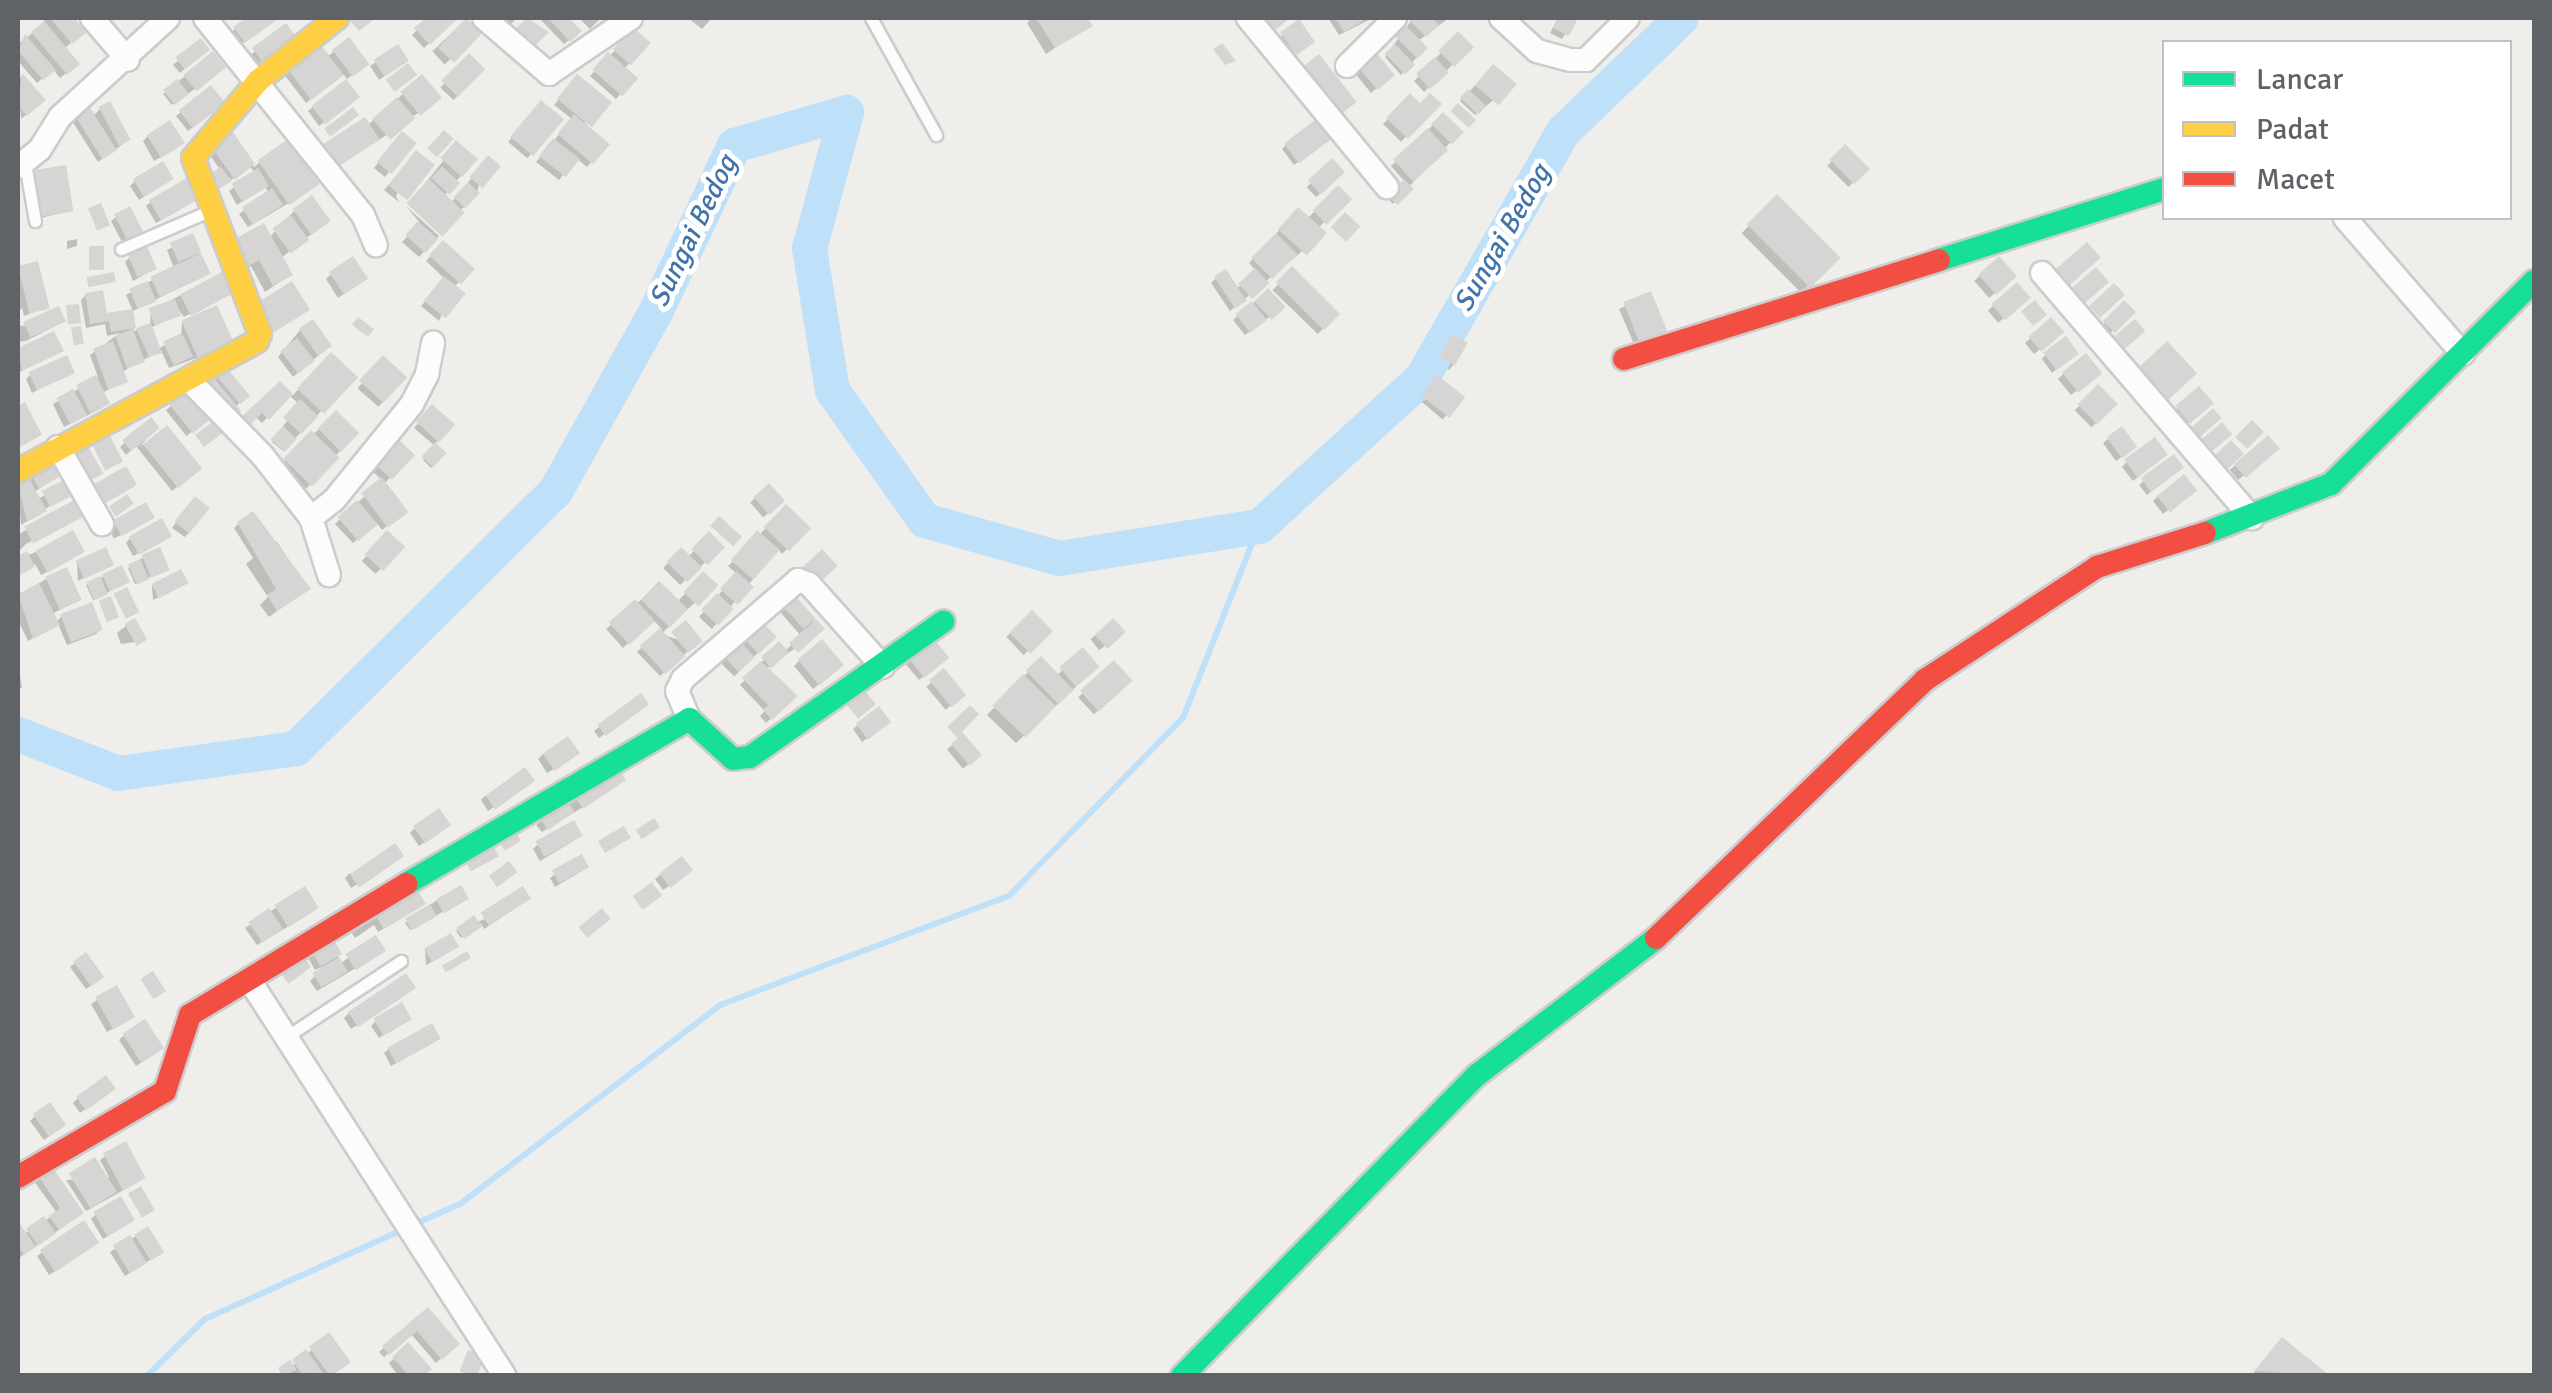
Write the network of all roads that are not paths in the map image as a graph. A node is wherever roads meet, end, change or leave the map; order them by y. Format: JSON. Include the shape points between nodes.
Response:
{"nodes":[{"id":1,"x":92,"y":18,"type":"edge"},
{"id":2,"x":168,"y":18,"type":"edge"},
{"id":3,"x":205,"y":18,"type":"edge"},
{"id":4,"x":337,"y":18,"type":"edge"},
{"id":5,"x":484,"y":18,"type":"edge"},
{"id":6,"x":631,"y":18,"type":"edge"},
{"id":7,"x":871,"y":18,"type":"edge"},
{"id":8,"x":1248,"y":18,"type":"edge"},
{"id":9,"x":1395,"y":18,"type":"edge"},
{"id":10,"x":1501,"y":18,"type":"edge"},
{"id":11,"x":1628,"y":18,"type":"edge"},
{"id":12,"x":128,"y":60,"type":"junction"},
{"id":13,"x":1347,"y":66,"type":"dead end"},
{"id":14,"x":259,"y":80,"type":"junction"},
{"id":15,"x":936,"y":134,"type":"dead end"},
{"id":16,"x":21,"y":165,"type":"edge"},
{"id":17,"x":1387,"y":187,"type":"dead end"},
{"id":18,"x":2162,"y":189,"type":"edge"},
{"id":19,"x":209,"y":211,"type":"junction"},
{"id":20,"x":2348,"y":220,"type":"edge"},
{"id":21,"x":35,"y":221,"type":"dead end"},
{"id":22,"x":376,"y":245,"type":"dead end"},
{"id":23,"x":121,"y":249,"type":"dead end"},
{"id":24,"x":2042,"y":272,"type":"dead end"},
{"id":25,"x":2534,"y":281,"type":"edge"},
{"id":26,"x":433,"y":343,"type":"dead end"},
{"id":27,"x":2463,"y":354,"type":"junction"},
{"id":28,"x":1624,"y":359,"type":"dead end"},
{"id":29,"x":189,"y":380,"type":"junction"},
{"id":30,"x":58,"y":448,"type":"junction"},
{"id":31,"x":18,"y":471,"type":"edge"},
{"id":32,"x":310,"y":518,"type":"junction"},
{"id":33,"x":2252,"y":518,"type":"junction"},
{"id":34,"x":102,"y":524,"type":"dead end"},
{"id":35,"x":330,"y":575,"type":"dead end"},
{"id":36,"x":943,"y":622,"type":"dead end"},
{"id":37,"x":883,"y":666,"type":"junction"},
{"id":38,"x":689,"y":719,"type":"junction"},
{"id":39,"x":401,"y":961,"type":"dead end"},
{"id":40,"x":250,"y":981,"type":"junction"},
{"id":41,"x":286,"y":1037,"type":"junction"},
{"id":42,"x":18,"y":1177,"type":"edge"},
{"id":43,"x":505,"y":1376,"type":"edge"},
{"id":44,"x":1182,"y":1376,"type":"edge"}],
"edges":[{"from":1,"to":12,"type":"street"},
{"from":2,"to":12,"type":"street"},
{"from":3,"to":14,"type":"street"},
{"from":4,"to":14,"type":"street"},
{"from":5,"to":6,"type":"street","via":[[548,74]]},
{"from":7,"to":15,"type":"lane"},
{"from":8,"to":17,"type":"street"},
{"from":9,"to":13,"type":"street"},
{"from":10,"to":11,"type":"street","via":[[1536,51],[1586,60]]},
{"from":12,"to":16,"type":"street","via":[[62,116]]},
{"from":14,"to":19,"type":"street","via":[[193,158]]},
{"from":14,"to":22,"type":"street","via":[[363,215]]},
{"from":16,"to":21,"type":"lane"},
{"from":18,"to":28,"type":"street"},
{"from":19,"to":23,"type":"lane"},
{"from":19,"to":29,"type":"street","via":[[260,334]]},
{"from":20,"to":27,"type":"street"},
{"from":24,"to":33,"type":"street"},
{"from":25,"to":27,"type":"street"},
{"from":26,"to":32,"type":"street","via":[[428,374],[412,404],[334,500]]},
{"from":27,"to":33,"type":"street","via":[[2331,484]]},
{"from":29,"to":30,"type":"street"},
{"from":29,"to":32,"type":"street","via":[[262,455]]},
{"from":30,"to":31,"type":"street"},
{"from":30,"to":34,"type":"street"},
{"from":32,"to":35,"type":"street"},
{"from":33,"to":44,"type":"street","via":[[2097,567],[1925,680],[1641,952],[1477,1076]]},
{"from":36,"to":37,"type":"street"},
{"from":37,"to":38,"type":"street","via":[[750,757],[733,759]]},
{"from":37,"to":38,"type":"street","via":[[809,584],[798,580],[684,679],[676,691]]},
{"from":38,"to":40,"type":"street"},
{"from":39,"to":41,"type":"lane"},
{"from":40,"to":41,"type":"street"},
{"from":40,"to":42,"type":"street","via":[[190,1015],[178,1069],[165,1091]]},
{"from":41,"to":43,"type":"street"}]}
